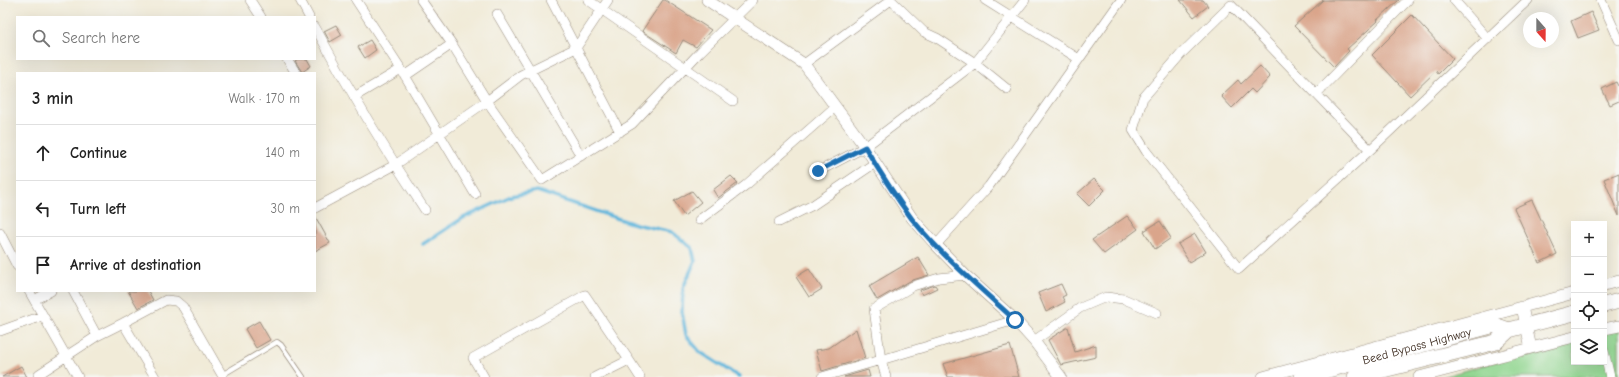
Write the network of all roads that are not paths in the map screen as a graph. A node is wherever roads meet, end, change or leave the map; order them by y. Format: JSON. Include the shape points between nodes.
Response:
{"nodes":[{"id":1,"x":250,"y":0,"type":"edge"},
{"id":2,"x":300,"y":0,"type":"edge"},
{"id":3,"x":356,"y":0,"type":"edge"},
{"id":4,"x":421,"y":0,"type":"edge"},
{"id":5,"x":551,"y":0,"type":"edge"},
{"id":6,"x":588,"y":0,"type":"edge"},
{"id":7,"x":608,"y":0,"type":"edge"},
{"id":8,"x":707,"y":0,"type":"edge"},
{"id":9,"x":753,"y":0,"type":"edge"},
{"id":10,"x":891,"y":0,"type":"edge"},
{"id":11,"x":985,"y":0,"type":"edge"},
{"id":12,"x":1025,"y":0,"type":"edge"},
{"id":13,"x":1121,"y":0,"type":"edge"},
{"id":14,"x":1408,"y":0,"type":"edge"},
{"id":15,"x":1454,"y":0,"type":"edge"},
{"id":16,"x":1528,"y":0,"type":"edge"},
{"id":17,"x":1601,"y":0,"type":"edge"},
{"id":18,"x":1230,"y":2,"type":"edge"},
{"id":19,"x":602,"y":10,"type":"junction"},
{"id":20,"x":497,"y":14,"type":"dead end"},
{"id":21,"x":260,"y":16,"type":"edge"},
{"id":22,"x":309,"y":16,"type":"edge"},
{"id":23,"x":735,"y":18,"type":"junction"},
{"id":24,"x":1012,"y":18,"type":"junction"},
{"id":25,"x":316,"y":29,"type":"edge"},
{"id":26,"x":1488,"y":39,"type":"junction"},
{"id":27,"x":1619,"y":40,"type":"edge"},
{"id":28,"x":452,"y":44,"type":"junction"},
{"id":29,"x":576,"y":48,"type":"junction"},
{"id":30,"x":1079,"y":59,"type":"junction"},
{"id":31,"x":288,"y":60,"type":"edge"},
{"id":32,"x":975,"y":63,"type":"junction"},
{"id":33,"x":804,"y":64,"type":"junction"},
{"id":34,"x":686,"y":68,"type":"junction"},
{"id":35,"x":530,"y":71,"type":"junction"},
{"id":36,"x":295,"y":72,"type":"edge"},
{"id":37,"x":403,"y":72,"type":"junction"},
{"id":38,"x":1007,"y":89,"type":"dead end"},
{"id":39,"x":1316,"y":94,"type":"junction"},
{"id":40,"x":354,"y":97,"type":"junction"},
{"id":41,"x":487,"y":101,"type":"junction"},
{"id":42,"x":734,"y":101,"type":"dead end"},
{"id":43,"x":834,"y":107,"type":"junction"},
{"id":44,"x":620,"y":132,"type":"junction"},
{"id":45,"x":439,"y":135,"type":"junction"},
{"id":46,"x":865,"y":147,"type":"junction"},
{"id":47,"x":1370,"y":150,"type":"junction"},
{"id":48,"x":581,"y":156,"type":"junction"},
{"id":49,"x":874,"y":164,"type":"junction"},
{"id":50,"x":395,"y":165,"type":"junction"},
{"id":51,"x":818,"y":171,"type":"dead end"},
{"id":52,"x":475,"y":194,"type":"dead end"},
{"id":53,"x":316,"y":207,"type":"edge"},
{"id":54,"x":425,"y":210,"type":"dead end"},
{"id":55,"x":699,"y":220,"type":"dead end"},
{"id":56,"x":779,"y":222,"type":"dead end"},
{"id":57,"x":0,"y":232,"type":"edge"},
{"id":58,"x":936,"y":245,"type":"junction"},
{"id":59,"x":16,"y":264,"type":"edge"},
{"id":60,"x":966,"y":275,"type":"junction"},
{"id":61,"x":1619,"y":281,"type":"edge"},
{"id":62,"x":1607,"y":284,"type":"edge"},
{"id":63,"x":30,"y":292,"type":"edge"},
{"id":64,"x":49,"y":292,"type":"edge"},
{"id":65,"x":74,"y":292,"type":"edge"},
{"id":66,"x":1571,"y":294,"type":"edge"},
{"id":67,"x":34,"y":300,"type":"junction"},
{"id":68,"x":1619,"y":301,"type":"edge"},
{"id":69,"x":1607,"y":304,"type":"edge"},
{"id":70,"x":1522,"y":307,"type":"junction"},
{"id":71,"x":1157,"y":313,"type":"dead end"},
{"id":72,"x":1571,"y":314,"type":"edge"},
{"id":73,"x":42,"y":316,"type":"junction"},
{"id":74,"x":1015,"y":320,"type":"junction"},
{"id":75,"x":123,"y":323,"type":"junction"},
{"id":76,"x":1526,"y":326,"type":"junction"},
{"id":77,"x":1619,"y":326,"type":"edge"},
{"id":78,"x":1607,"y":328,"type":"edge"},
{"id":79,"x":1509,"y":330,"type":"junction"},
{"id":80,"x":0,"y":331,"type":"edge"},
{"id":81,"x":97,"y":336,"type":"junction"},
{"id":82,"x":1571,"y":338,"type":"edge"},
{"id":83,"x":1034,"y":341,"type":"junction"},
{"id":84,"x":1531,"y":348,"type":"junction"},
{"id":85,"x":67,"y":356,"type":"junction"},
{"id":86,"x":629,"y":360,"type":"junction"},
{"id":87,"x":881,"y":360,"type":"junction"},
{"id":88,"x":1607,"y":364,"type":"edge"},
{"id":89,"x":220,"y":376,"type":"edge"},
{"id":90,"x":38,"y":377,"type":"edge"},
{"id":91,"x":78,"y":377,"type":"edge"},
{"id":92,"x":155,"y":377,"type":"edge"},
{"id":93,"x":303,"y":377,"type":"edge"},
{"id":94,"x":484,"y":377,"type":"edge"},
{"id":95,"x":595,"y":377,"type":"edge"},
{"id":96,"x":640,"y":377,"type":"edge"},
{"id":97,"x":822,"y":377,"type":"edge"},
{"id":98,"x":886,"y":377,"type":"edge"},
{"id":99,"x":1061,"y":377,"type":"edge"},
{"id":100,"x":1263,"y":377,"type":"edge"},
{"id":101,"x":1302,"y":377,"type":"edge"},
{"id":102,"x":1355,"y":377,"type":"edge"},
{"id":103,"x":1419,"y":377,"type":"edge"},
{"id":104,"x":1610,"y":377,"type":"edge"}],
"edges":[{"from":1,"to":21,"type":"street"},
{"from":2,"to":22,"type":"street"},
{"from":3,"to":37,"type":"street"},
{"from":4,"to":28,"type":"street"},
{"from":5,"to":29,"type":"street"},
{"from":6,"to":19,"type":"street"},
{"from":7,"to":19,"type":"street"},
{"from":8,"to":23,"type":"street"},
{"from":9,"to":23,"type":"street"},
{"from":10,"to":32,"type":"street","via":[[924,32],[938,38]]},
{"from":10,"to":33,"type":"street"},
{"from":11,"to":24,"type":"street"},
{"from":12,"to":24,"type":"street"},
{"from":13,"to":30,"type":"street"},
{"from":14,"to":39,"type":"street"},
{"from":15,"to":26,"type":"street"},
{"from":16,"to":26,"type":"street"},
{"from":17,"to":27,"type":"street"},
{"from":18,"to":39,"type":"street"},
{"from":18,"to":47,"type":"street","via":[[1143,98],[1133,130],[1146,151],[1240,269]]},
{"from":19,"to":29,"type":"street"},
{"from":19,"to":34,"type":"street"},
{"from":20,"to":35,"type":"street"},
{"from":23,"to":33,"type":"street"},
{"from":23,"to":34,"type":"street"},
{"from":24,"to":30,"type":"street"},
{"from":24,"to":32,"type":"street"},
{"from":25,"to":40,"type":"street"},
{"from":26,"to":47,"type":"street"},
{"from":28,"to":37,"type":"street"},
{"from":28,"to":41,"type":"street"},
{"from":29,"to":35,"type":"street"},
{"from":29,"to":44,"type":"street"},
{"from":30,"to":58,"type":"street","via":[[989,186]]},
{"from":31,"to":36,"type":"street"},
{"from":32,"to":38,"type":"street"},
{"from":32,"to":46,"type":"street"},
{"from":33,"to":43,"type":"street"},
{"from":34,"to":42,"type":"street"},
{"from":34,"to":44,"type":"street","via":[[632,124]]},
{"from":35,"to":41,"type":"street"},
{"from":35,"to":48,"type":"street"},
{"from":37,"to":40,"type":"street"},
{"from":37,"to":45,"type":"street"},
{"from":39,"to":47,"type":"street"},
{"from":40,"to":50,"type":"street"},
{"from":41,"to":45,"type":"street"},
{"from":41,"to":48,"type":"street","via":[[542,180]]},
{"from":43,"to":46,"type":"street"},
{"from":43,"to":55,"type":"street","via":[[746,185]]},
{"from":44,"to":48,"type":"street"},
{"from":45,"to":50,"type":"street"},
{"from":45,"to":52,"type":"street"},
{"from":46,"to":49,"type":"street"},
{"from":46,"to":51,"type":"street"},
{"from":49,"to":56,"type":"street","via":[[814,205]]},
{"from":49,"to":58,"type":"street","via":[[912,218]]},
{"from":50,"to":53,"type":"street"},
{"from":50,"to":54,"type":"street"},
{"from":57,"to":59,"type":"street"},
{"from":58,"to":60,"type":"street"},
{"from":60,"to":74,"type":"street"},
{"from":60,"to":87,"type":"street","via":[[939,278],[913,286],[874,308]]},
{"from":61,"to":62,"type":"street"},
{"from":63,"to":67,"type":"street"},
{"from":64,"to":67,"type":"street"},
{"from":65,"to":81,"type":"street"},
{"from":66,"to":70,"type":"street"},
{"from":67,"to":73,"type":"street"},
{"from":68,"to":69,"type":"highway"},
{"from":70,"to":76,"type":"street"},
{"from":70,"to":100,"type":"street"},
{"from":71,"to":83,"type":"street","via":[[1124,299],[1106,297],[1080,308]]},
{"from":72,"to":76,"type":"highway","name":"Beed Bypass Highway"},
{"from":73,"to":80,"type":"street"},
{"from":73,"to":85,"type":"street"},
{"from":74,"to":83,"type":"street"},
{"from":74,"to":87,"type":"street"},
{"from":75,"to":81,"type":"street"},
{"from":75,"to":89,"type":"street","via":[[166,300],[176,301],[183,307]]},
{"from":75,"to":92,"type":"street"},
{"from":76,"to":79,"type":"highway","name":"Beed Bypass Highway"},
{"from":76,"to":84,"type":"street"},
{"from":77,"to":78,"type":"street"},
{"from":79,"to":101,"type":"highway","name":"Beed Bypass Highway","via":[[1495,325]]},
{"from":79,"to":102,"type":"highway","name":"Beed Bypass Highway","via":[[1496,342]]},
{"from":81,"to":85,"type":"street"},
{"from":82,"to":84,"type":"street"},
{"from":83,"to":99,"type":"street"},
{"from":84,"to":103,"type":"street"},
{"from":85,"to":90,"type":"street"},
{"from":85,"to":91,"type":"street"},
{"from":86,"to":94,"type":"street","via":[[585,295],[473,358]]},
{"from":86,"to":95,"type":"street"},
{"from":86,"to":96,"type":"street"},
{"from":87,"to":97,"type":"street"},
{"from":87,"to":98,"type":"street"},
{"from":88,"to":104,"type":"street"},
{"from":89,"to":93,"type":"lane","via":[[277,342]]}]}
